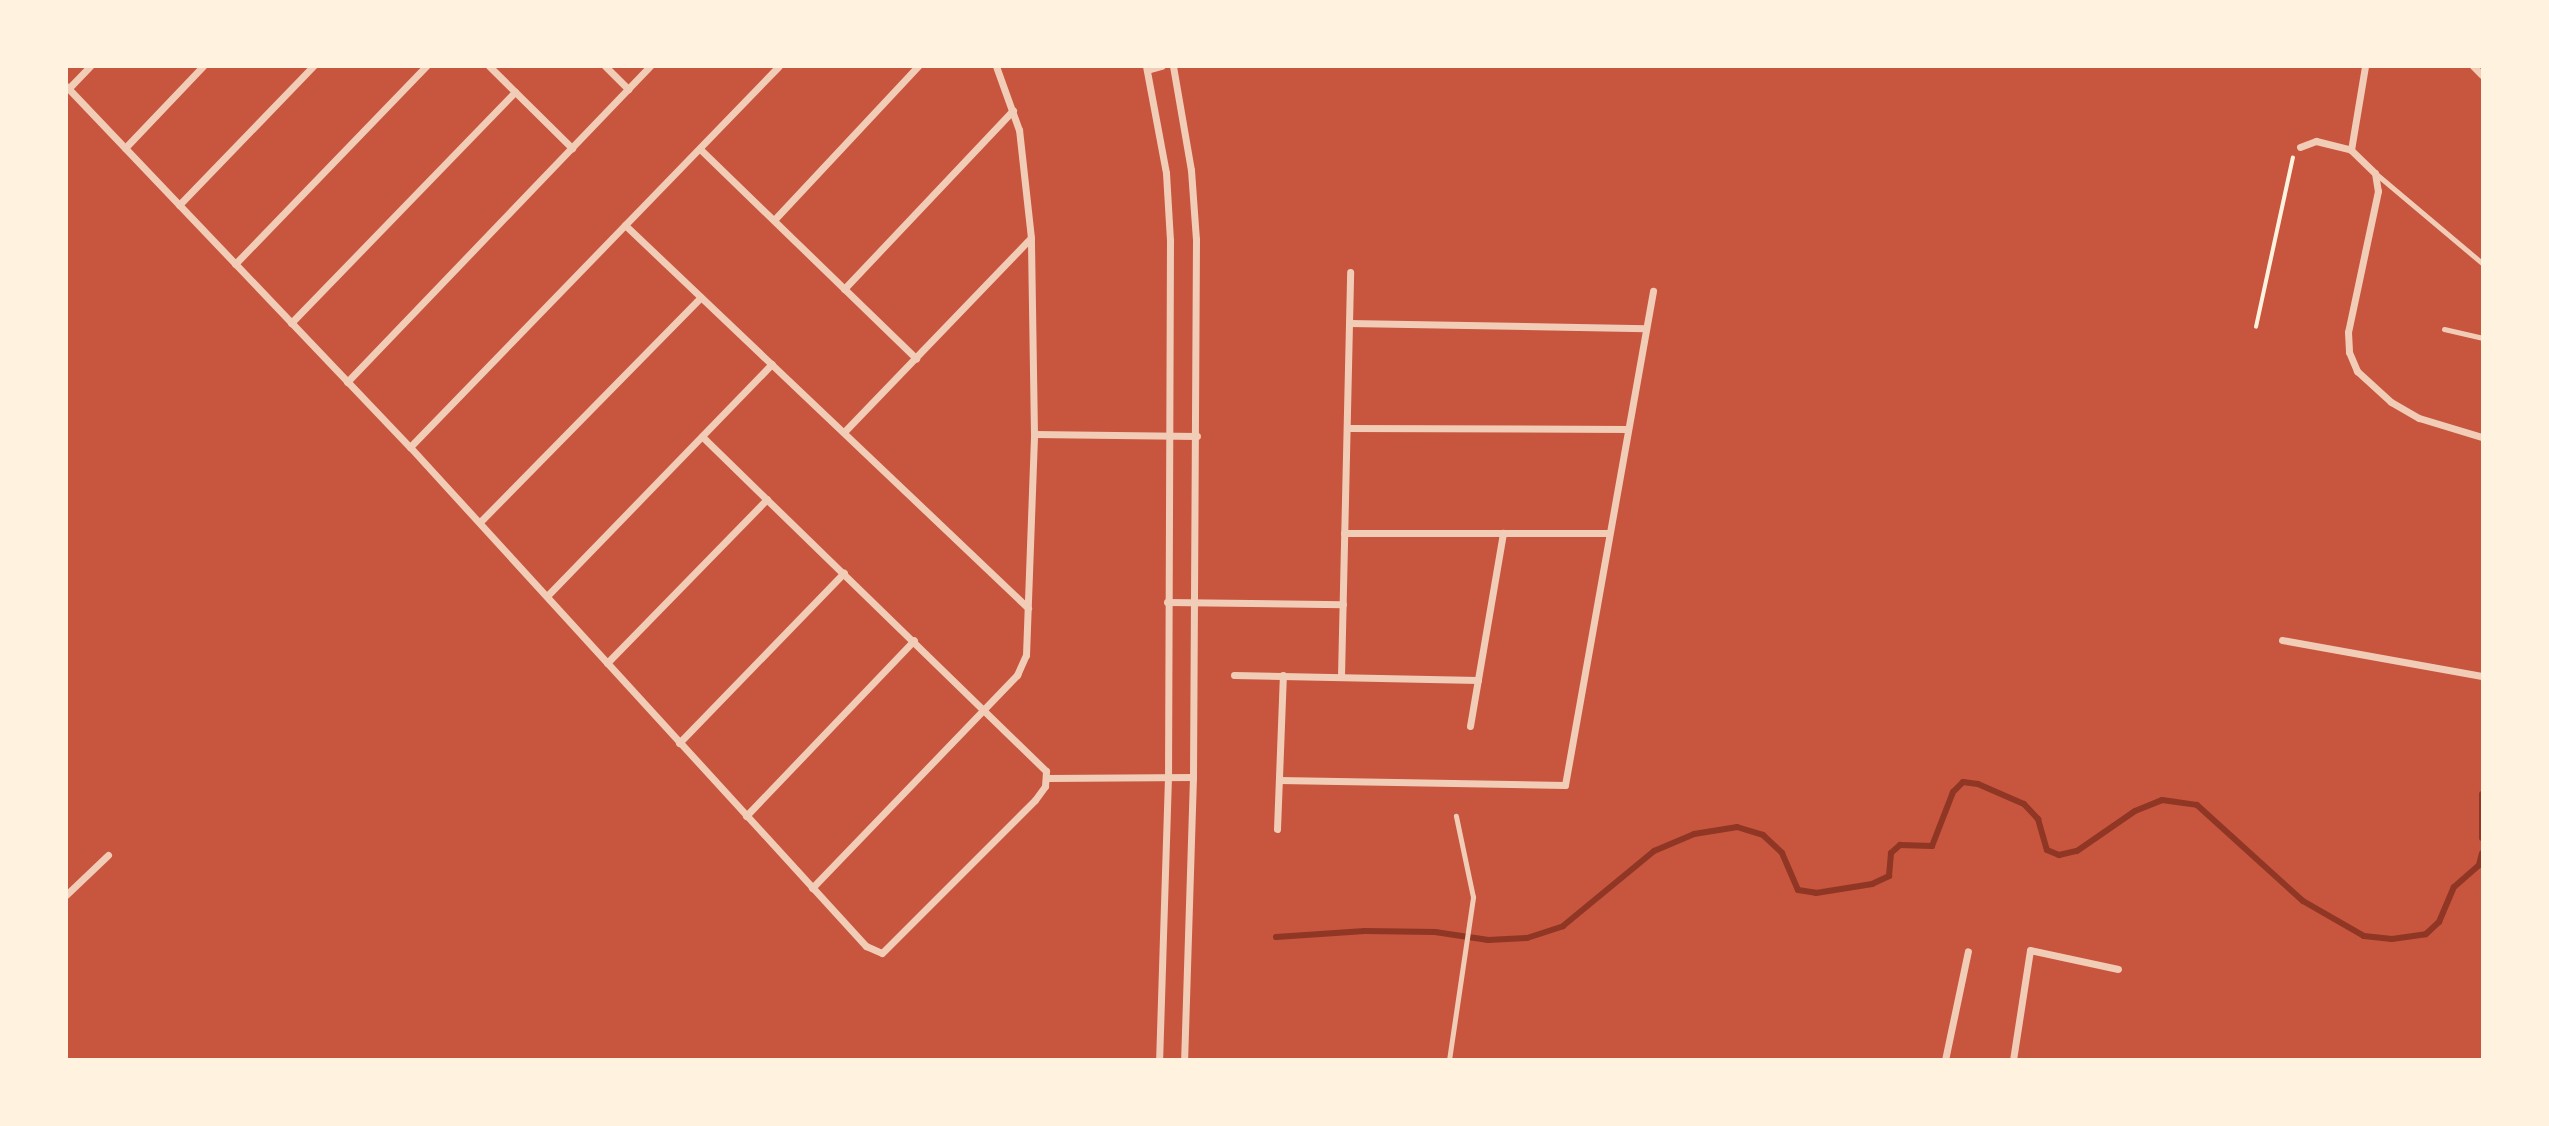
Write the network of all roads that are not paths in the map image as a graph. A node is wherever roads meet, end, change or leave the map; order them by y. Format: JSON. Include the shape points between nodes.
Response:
{"nodes":[{"id":1,"x":90,"y":66,"type":"edge"},
{"id":2,"x":203,"y":66,"type":"edge"},
{"id":3,"x":313,"y":66,"type":"edge"},
{"id":4,"x":426,"y":66,"type":"edge"},
{"id":5,"x":489,"y":66,"type":"edge"},
{"id":6,"x":605,"y":66,"type":"edge"},
{"id":7,"x":650,"y":66,"type":"edge"},
{"id":8,"x":779,"y":66,"type":"edge"},
{"id":9,"x":918,"y":66,"type":"edge"},
{"id":10,"x":996,"y":66,"type":"edge"},
{"id":11,"x":1161,"y":66,"type":"edge"},
{"id":12,"x":1173,"y":66,"type":"edge"},
{"id":13,"x":2365,"y":66,"type":"edge"},
{"id":14,"x":2473,"y":66,"type":"edge"},
{"id":15,"x":1146,"y":68,"type":"edge"},
{"id":16,"x":2483,"y":75,"type":"edge"},
{"id":17,"x":68,"y":87,"type":"edge"},
{"id":18,"x":628,"y":89,"type":"junction"},
{"id":19,"x":515,"y":92,"type":"junction"},
{"id":20,"x":1013,"y":110,"type":"junction"},
{"id":21,"x":2300,"y":147,"type":"road end"},
{"id":22,"x":125,"y":148,"type":"junction"},
{"id":23,"x":572,"y":148,"type":"junction"},
{"id":24,"x":699,"y":149,"type":"junction"},
{"id":25,"x":2351,"y":150,"type":"junction"},
{"id":26,"x":2375,"y":173,"type":"junction"},
{"id":27,"x":179,"y":205,"type":"junction"},
{"id":28,"x":774,"y":220,"type":"junction"},
{"id":29,"x":625,"y":225,"type":"junction"},
{"id":30,"x":1031,"y":238,"type":"junction"},
{"id":31,"x":2483,"y":263,"type":"edge"},
{"id":32,"x":236,"y":264,"type":"junction"},
{"id":33,"x":1350,"y":272,"type":"dead end"},
{"id":34,"x":844,"y":289,"type":"junction"},
{"id":35,"x":1653,"y":291,"type":"dead end"},
{"id":36,"x":701,"y":297,"type":"junction"},
{"id":37,"x":291,"y":323,"type":"junction"},
{"id":38,"x":1349,"y":323,"type":"junction"},
{"id":39,"x":1646,"y":328,"type":"junction"},
{"id":40,"x":2444,"y":329,"type":"dead end"},
{"id":41,"x":2483,"y":338,"type":"edge"},
{"id":42,"x":916,"y":358,"type":"junction"},
{"id":43,"x":772,"y":364,"type":"junction"},
{"id":44,"x":347,"y":382,"type":"junction"},
{"id":45,"x":1347,"y":428,"type":"junction"},
{"id":46,"x":1628,"y":429,"type":"junction"},
{"id":47,"x":844,"y":432,"type":"junction"},
{"id":48,"x":1034,"y":433,"type":"junction"},
{"id":49,"x":1171,"y":435,"type":"junction"},
{"id":50,"x":702,"y":436,"type":"junction"},
{"id":51,"x":1197,"y":436,"type":"junction"},
{"id":52,"x":2483,"y":437,"type":"edge"},
{"id":53,"x":410,"y":447,"type":"junction"},
{"id":54,"x":766,"y":499,"type":"junction"},
{"id":55,"x":480,"y":522,"type":"junction"},
{"id":56,"x":1344,"y":533,"type":"junction"},
{"id":57,"x":1503,"y":533,"type":"junction"},
{"id":58,"x":1609,"y":533,"type":"junction"},
{"id":59,"x":844,"y":573,"type":"junction"},
{"id":60,"x":547,"y":596,"type":"junction"},
{"id":61,"x":1167,"y":601,"type":"junction"},
{"id":62,"x":1192,"y":602,"type":"junction"},
{"id":63,"x":1343,"y":604,"type":"junction"},
{"id":64,"x":1029,"y":608,"type":"junction"},
{"id":65,"x":914,"y":640,"type":"junction"},
{"id":66,"x":2282,"y":640,"type":"dead end"},
{"id":67,"x":607,"y":663,"type":"junction"},
{"id":68,"x":1234,"y":675,"type":"dead end"},
{"id":69,"x":1283,"y":675,"type":"junction"},
{"id":70,"x":1341,"y":676,"type":"junction"},
{"id":71,"x":2483,"y":676,"type":"edge"},
{"id":72,"x":1478,"y":680,"type":"junction"},
{"id":73,"x":985,"y":709,"type":"junction"},
{"id":74,"x":1470,"y":726,"type":"dead end"},
{"id":75,"x":679,"y":743,"type":"junction"},
{"id":76,"x":1168,"y":777,"type":"junction"},
{"id":77,"x":1193,"y":777,"type":"junction"},
{"id":78,"x":1046,"y":778,"type":"junction"},
{"id":79,"x":1279,"y":780,"type":"junction"},
{"id":80,"x":746,"y":816,"type":"junction"},
{"id":81,"x":1456,"y":816,"type":"dead end"},
{"id":82,"x":1278,"y":829,"type":"dead end"},
{"id":83,"x":108,"y":855,"type":"dead end"},
{"id":84,"x":813,"y":888,"type":"junction"},
{"id":85,"x":66,"y":895,"type":"edge"},
{"id":86,"x":1968,"y":951,"type":"dead end"},
{"id":87,"x":2118,"y":969,"type":"dead end"},
{"id":88,"x":1159,"y":1059,"type":"edge"},
{"id":89,"x":1184,"y":1059,"type":"edge"},
{"id":90,"x":1449,"y":1059,"type":"edge"},
{"id":91,"x":1945,"y":1059,"type":"edge"},
{"id":92,"x":2012,"y":1059,"type":"edge"}],
"edges":[{"from":1,"to":17,"type":"street"},
{"from":2,"to":22,"type":"street"},
{"from":3,"to":27,"type":"street"},
{"from":4,"to":32,"type":"street"},
{"from":5,"to":19,"type":"street"},
{"from":6,"to":18,"type":"street"},
{"from":7,"to":18,"type":"street"},
{"from":8,"to":24,"type":"street"},
{"from":9,"to":28,"type":"street"},
{"from":10,"to":20,"type":"street"},
{"from":11,"to":15,"type":"street"},
{"from":12,"to":51,"type":"street","via":[[1191,170],[1196,239]]},
{"from":13,"to":25,"type":"street"},
{"from":14,"to":16,"type":"street"},
{"from":15,"to":49,"type":"street","via":[[1166,173],[1170,226]]},
{"from":17,"to":22,"type":"street"},
{"from":18,"to":23,"type":"street"},
{"from":19,"to":23,"type":"street"},
{"from":19,"to":37,"type":"street"},
{"from":20,"to":30,"type":"street"},
{"from":20,"to":34,"type":"street"},
{"from":21,"to":25,"type":"street","via":[[2316,141]]},
{"from":22,"to":27,"type":"street"},
{"from":23,"to":44,"type":"street"},
{"from":24,"to":28,"type":"street"},
{"from":24,"to":29,"type":"street"},
{"from":25,"to":26,"type":"street"},
{"from":26,"to":31,"type":"lane"},
{"from":26,"to":52,"type":"street","via":[[2378,191],[2348,332],[2348,352],[2357,371],[2391,402],[2419,418]]},
{"from":27,"to":32,"type":"street"},
{"from":28,"to":34,"type":"street"},
{"from":29,"to":36,"type":"street"},
{"from":29,"to":53,"type":"street"},
{"from":30,"to":42,"type":"street"},
{"from":30,"to":48,"type":"street"},
{"from":32,"to":37,"type":"street"},
{"from":33,"to":38,"type":"street"},
{"from":34,"to":42,"type":"street"},
{"from":35,"to":39,"type":"street"},
{"from":36,"to":43,"type":"street"},
{"from":36,"to":55,"type":"street"},
{"from":37,"to":44,"type":"street"},
{"from":38,"to":39,"type":"street"},
{"from":38,"to":45,"type":"street"},
{"from":39,"to":46,"type":"street"},
{"from":40,"to":41,"type":"lane"},
{"from":42,"to":47,"type":"street"},
{"from":43,"to":47,"type":"street"},
{"from":43,"to":50,"type":"street"},
{"from":44,"to":53,"type":"street"},
{"from":45,"to":46,"type":"street"},
{"from":45,"to":56,"type":"street"},
{"from":46,"to":58,"type":"street"},
{"from":47,"to":64,"type":"street"},
{"from":48,"to":49,"type":"street"},
{"from":48,"to":64,"type":"street"},
{"from":49,"to":51,"type":"street"},
{"from":49,"to":61,"type":"street"},
{"from":50,"to":54,"type":"street"},
{"from":50,"to":60,"type":"street"},
{"from":51,"to":62,"type":"street"},
{"from":53,"to":55,"type":"street"},
{"from":54,"to":59,"type":"street"},
{"from":54,"to":67,"type":"street"},
{"from":55,"to":60,"type":"street"},
{"from":56,"to":57,"type":"street"},
{"from":56,"to":63,"type":"street"},
{"from":57,"to":58,"type":"street"},
{"from":57,"to":72,"type":"street"},
{"from":58,"to":79,"type":"street","via":[[1565,785]]},
{"from":59,"to":65,"type":"street"},
{"from":59,"to":75,"type":"street"},
{"from":60,"to":67,"type":"street"},
{"from":61,"to":62,"type":"street"},
{"from":61,"to":76,"type":"street"},
{"from":62,"to":63,"type":"street"},
{"from":62,"to":77,"type":"street"},
{"from":63,"to":70,"type":"street"},
{"from":64,"to":73,"type":"street","via":[[1024,662]]},
{"from":65,"to":73,"type":"street"},
{"from":65,"to":80,"type":"street"},
{"from":66,"to":71,"type":"street"},
{"from":67,"to":75,"type":"street"},
{"from":68,"to":69,"type":"street"},
{"from":69,"to":70,"type":"street"},
{"from":69,"to":79,"type":"street"},
{"from":70,"to":72,"type":"street"},
{"from":72,"to":74,"type":"street"},
{"from":73,"to":78,"type":"street","via":[[1038,760]]},
{"from":73,"to":84,"type":"street"},
{"from":75,"to":80,"type":"street"},
{"from":76,"to":77,"type":"street"},
{"from":76,"to":78,"type":"street"},
{"from":76,"to":88,"type":"street"},
{"from":77,"to":89,"type":"street"},
{"from":78,"to":84,"type":"street","via":[[1035,800],[882,953],[866,946]]},
{"from":79,"to":82,"type":"street"},
{"from":80,"to":84,"type":"street"},
{"from":81,"to":90,"type":"lane","via":[[1473,897]]},
{"from":83,"to":85,"type":"street"},
{"from":86,"to":91,"type":"street"},
{"from":87,"to":92,"type":"street","via":[[2030,950]]}]}
